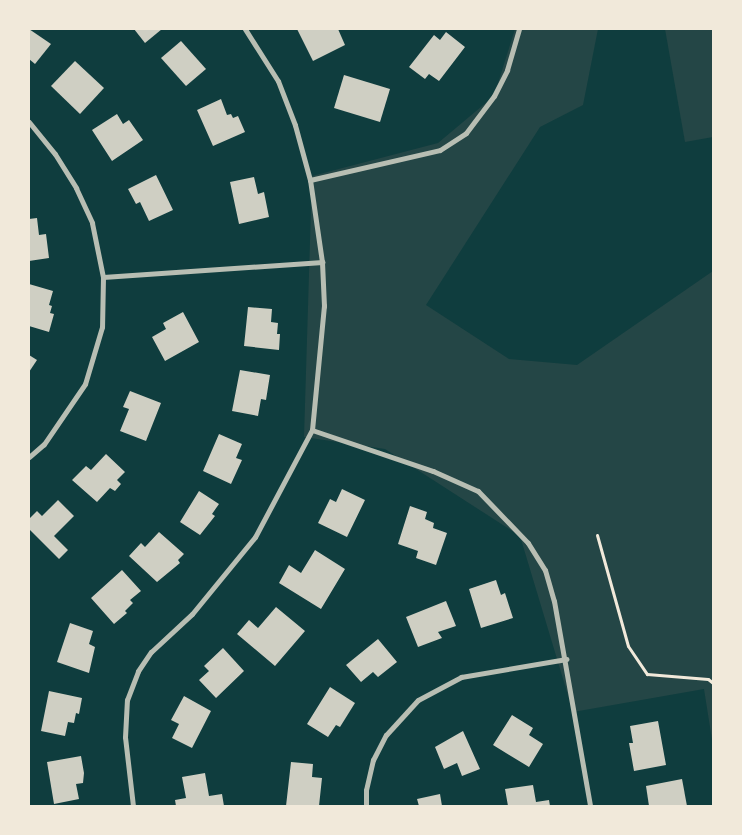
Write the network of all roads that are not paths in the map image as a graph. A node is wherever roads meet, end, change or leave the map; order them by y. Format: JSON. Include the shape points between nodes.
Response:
{"nodes":[{"id":1,"x":245,"y":29,"type":"edge"},
{"id":2,"x":519,"y":29,"type":"edge"},
{"id":3,"x":29,"y":122,"type":"edge"},
{"id":4,"x":310,"y":180,"type":"junction"},
{"id":5,"x":322,"y":262,"type":"junction"},
{"id":6,"x":103,"y":277,"type":"junction"},
{"id":7,"x":312,"y":430,"type":"junction"},
{"id":8,"x":29,"y":457,"type":"edge"},
{"id":9,"x":566,"y":659,"type":"junction"},
{"id":10,"x":133,"y":806,"type":"edge"},
{"id":11,"x":366,"y":806,"type":"edge"},
{"id":12,"x":590,"y":806,"type":"edge"}],
"edges":[{"from":1,"to":4,"type":"street","via":[[278,81],[295,125]]},
{"from":2,"to":4,"type":"street","via":[[507,70],[494,96],[466,133],[440,150]]},
{"from":3,"to":6,"type":"street","via":[[56,154],[76,188],[92,224]]},
{"from":4,"to":5,"type":"street"},
{"from":5,"to":6,"type":"street"},
{"from":5,"to":7,"type":"street","via":[[324,306]]},
{"from":6,"to":8,"type":"street","via":[[102,327],[84,384],[44,444]]},
{"from":7,"to":9,"type":"street","via":[[433,471],[478,491],[528,542],[545,570]]},
{"from":7,"to":10,"type":"street","via":[[255,536],[192,614],[151,652],[138,671],[127,700],[124,737]]},
{"from":9,"to":11,"type":"street","via":[[461,677],[418,700],[386,735],[373,760]]},
{"from":9,"to":12,"type":"street"}]}
